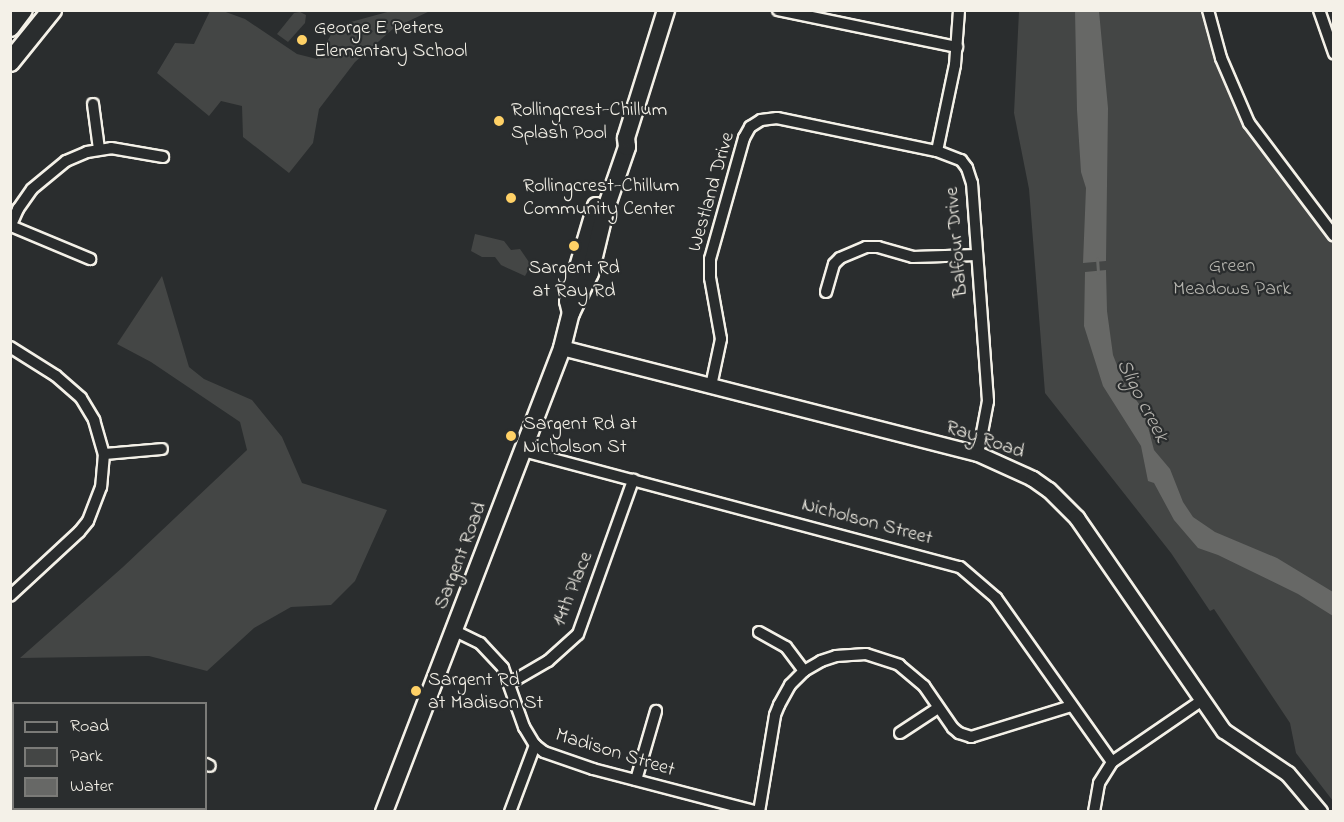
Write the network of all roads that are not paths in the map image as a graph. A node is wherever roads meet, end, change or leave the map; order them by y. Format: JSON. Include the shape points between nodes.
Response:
{"nodes":[{"id":1,"x":24,"y":10,"type":"edge"},
{"id":2,"x":52,"y":10,"type":"edge"},
{"id":3,"x":666,"y":10,"type":"edge"},
{"id":4,"x":778,"y":10,"type":"edge"},
{"id":5,"x":958,"y":10,"type":"edge"},
{"id":6,"x":1208,"y":10,"type":"edge"},
{"id":7,"x":1319,"y":10,"type":"edge"},
{"id":8,"x":10,"y":27,"type":"edge"},
{"id":9,"x":957,"y":47,"type":"junction"},
{"id":10,"x":1334,"y":53,"type":"edge"},
{"id":11,"x":10,"y":62,"type":"edge"},
{"id":12,"x":93,"y":104,"type":"dead end"},
{"id":13,"x":99,"y":149,"type":"junction"},
{"id":14,"x":937,"y":151,"type":"junction"},
{"id":15,"x":163,"y":157,"type":"dead end"},
{"id":16,"x":11,"y":227,"type":"edge"},
{"id":17,"x":1334,"y":236,"type":"edge"},
{"id":18,"x":976,"y":255,"type":"junction"},
{"id":19,"x":90,"y":259,"type":"dead end"},
{"id":20,"x":826,"y":292,"type":"dead end"},
{"id":21,"x":10,"y":347,"type":"edge"},
{"id":22,"x":562,"y":348,"type":"junction"},
{"id":23,"x":711,"y":386,"type":"junction"},
{"id":24,"x":162,"y":449,"type":"dead end"},
{"id":25,"x":523,"y":451,"type":"junction"},
{"id":26,"x":104,"y":454,"type":"junction"},
{"id":27,"x":978,"y":454,"type":"junction"},
{"id":28,"x":633,"y":480,"type":"junction"},
{"id":29,"x":10,"y":596,"type":"edge"},
{"id":30,"x":455,"y":631,"type":"junction"},
{"id":31,"x":759,"y":632,"type":"dead end"},
{"id":32,"x":804,"y":670,"type":"junction"},
{"id":33,"x":510,"y":683,"type":"junction"},
{"id":34,"x":1201,"y":701,"type":"junction"},
{"id":35,"x":1071,"y":706,"type":"junction"},
{"id":36,"x":939,"y":708,"type":"junction"},
{"id":37,"x":656,"y":711,"type":"dead end"},
{"id":38,"x":900,"y":733,"type":"dead end"},
{"id":39,"x":535,"y":745,"type":"junction"},
{"id":40,"x":1112,"y":762,"type":"junction"},
{"id":41,"x":636,"y":780,"type":"junction"},
{"id":42,"x":384,"y":812,"type":"edge"},
{"id":43,"x":510,"y":812,"type":"edge"},
{"id":44,"x":758,"y":812,"type":"edge"},
{"id":45,"x":1094,"y":812,"type":"edge"},
{"id":46,"x":1320,"y":812,"type":"edge"}],
"edges":[{"from":1,"to":8,"type":"main road"},
{"from":2,"to":11,"type":"main road"},
{"from":3,"to":22,"type":"main road","name":"Sargent Road","via":[[626,138],[615,148],[590,225],[568,301],[571,313]]},
{"from":4,"to":9,"type":"street"},
{"from":5,"to":9,"type":"street"},
{"from":6,"to":17,"type":"street","via":[[1223,64],[1249,123]]},
{"from":7,"to":10,"type":"street"},
{"from":9,"to":14,"type":"street"},
{"from":12,"to":13,"type":"street"},
{"from":13,"to":15,"type":"street","via":[[126,149]]},
{"from":13,"to":16,"type":"street","via":[[66,161],[39,181],[18,209]]},
{"from":14,"to":18,"type":"street","name":"Balfour Drive","via":[[956,157],[969,173]]},
{"from":14,"to":23,"type":"street","name":"Westland Drive","via":[[777,118],[761,120],[750,127],[710,259],[721,339]]},
{"from":16,"to":19,"type":"street"},
{"from":18,"to":20,"type":"street","via":[[913,257],[866,247],[834,264]]},
{"from":18,"to":27,"type":"street","name":"Balfour Drive","via":[[988,401]]},
{"from":21,"to":26,"type":"street","via":[[56,376],[81,398],[94,420]]},
{"from":22,"to":23,"type":"street","name":"Ray Road"},
{"from":22,"to":25,"type":"main road","name":"Sargent Road"},
{"from":23,"to":27,"type":"street","name":"Ray Road"},
{"from":24,"to":26,"type":"street"},
{"from":25,"to":28,"type":"street","name":"Nicholson Street"},
{"from":25,"to":30,"type":"main road","name":"Sargent Road"},
{"from":26,"to":29,"type":"street","via":[[101,487],[88,521]]},
{"from":27,"to":34,"type":"street","name":"Ray Road","via":[[1033,479],[1077,518]]},
{"from":28,"to":33,"type":"street","name":"14th Place","via":[[578,634],[548,661]]},
{"from":28,"to":35,"type":"street","name":"Nicholson Street","via":[[960,567],[996,598]]},
{"from":30,"to":33,"type":"street","name":"Madison Street","via":[[487,650]]},
{"from":30,"to":42,"type":"main road","name":"Sargent Road"},
{"from":31,"to":32,"type":"street","via":[[786,647]]},
{"from":32,"to":36,"type":"street","via":[[836,656],[880,657],[913,674]]},
{"from":32,"to":44,"type":"street","via":[[790,685],[775,715]]},
{"from":33,"to":39,"type":"street","name":"Madison Street","via":[[524,727]]},
{"from":34,"to":40,"type":"street"},
{"from":34,"to":46,"type":"street","name":"Ray Road","via":[[1230,738],[1288,774]]},
{"from":35,"to":36,"type":"street","via":[[971,737],[958,733]]},
{"from":35,"to":40,"type":"street","name":"Nicholson Street"},
{"from":36,"to":38,"type":"street"},
{"from":37,"to":41,"type":"street"},
{"from":39,"to":41,"type":"street","name":"Madison Street","via":[[560,759]]},
{"from":39,"to":43,"type":"street"},
{"from":40,"to":45,"type":"street","via":[[1099,783]]},
{"from":41,"to":44,"type":"street","name":"Madison Street"}]}
